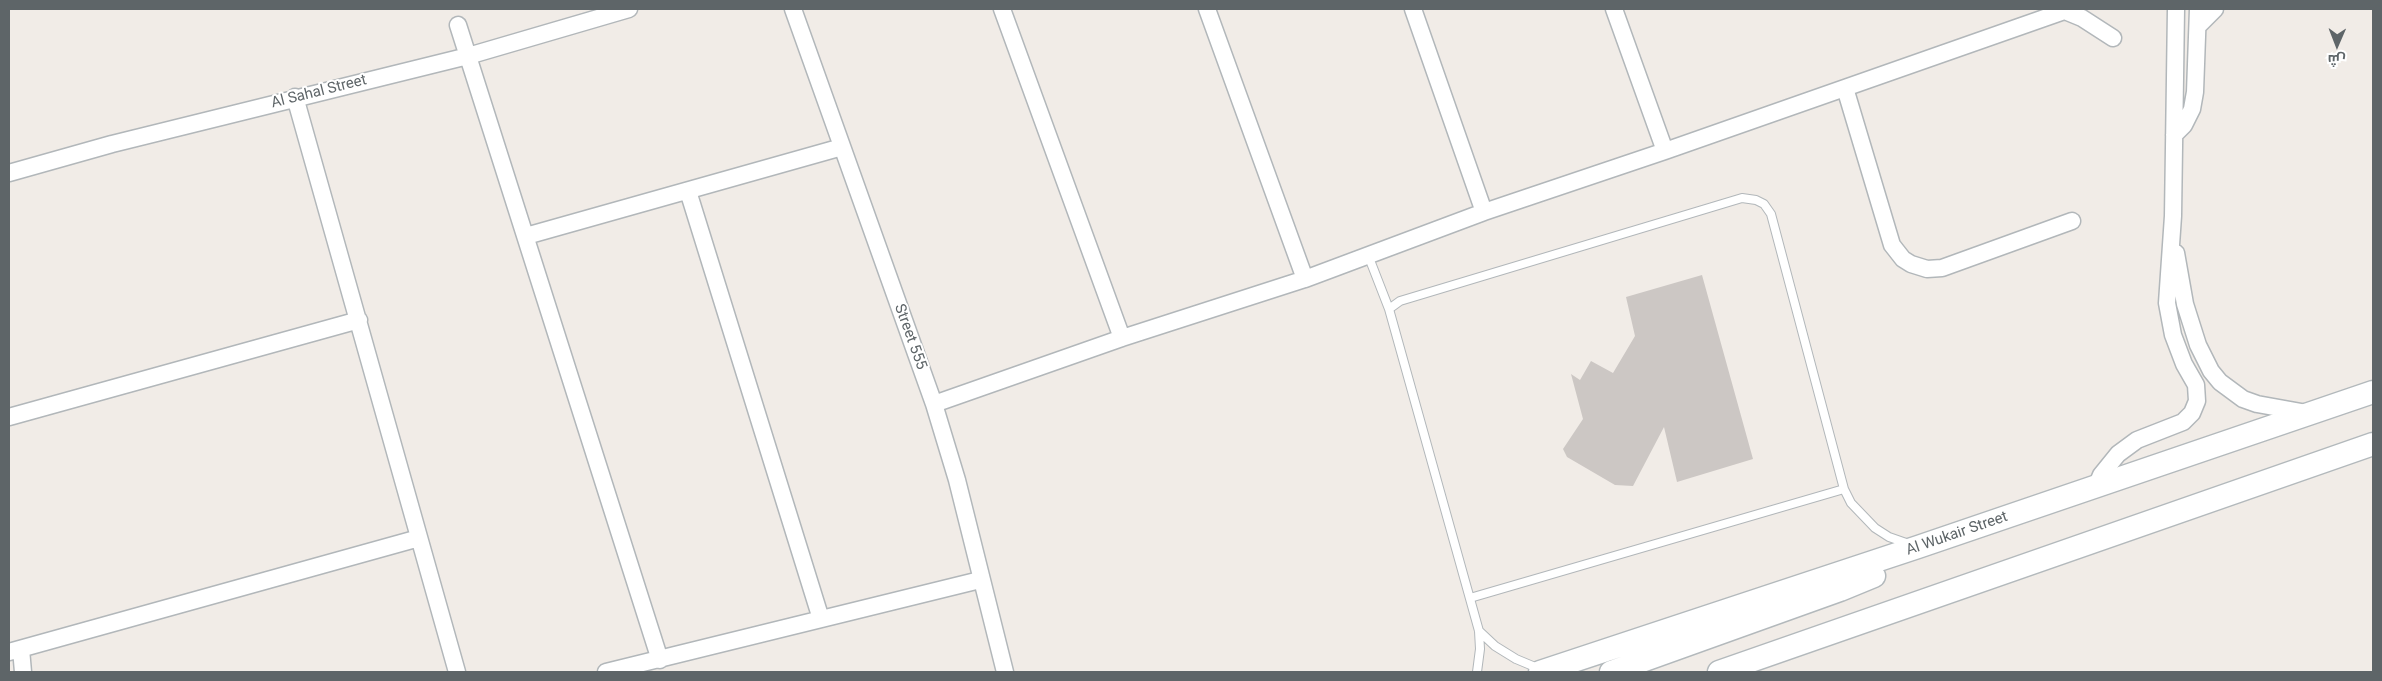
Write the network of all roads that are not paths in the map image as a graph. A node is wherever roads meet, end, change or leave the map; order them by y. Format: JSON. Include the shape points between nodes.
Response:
{"nodes":[{"id":1,"x":628,"y":9,"type":"edge"},
{"id":2,"x":794,"y":9,"type":"edge"},
{"id":3,"x":1002,"y":9,"type":"edge"},
{"id":4,"x":1207,"y":9,"type":"edge"},
{"id":5,"x":1414,"y":9,"type":"edge"},
{"id":6,"x":1614,"y":9,"type":"edge"},
{"id":7,"x":2176,"y":9,"type":"edge"},
{"id":8,"x":2198,"y":9,"type":"edge"},
{"id":9,"x":2215,"y":9,"type":"edge"},
{"id":10,"x":2067,"y":10,"type":"edge"},
{"id":11,"x":458,"y":24,"type":"dead end"},
{"id":12,"x":2198,"y":26,"type":"junction"},
{"id":13,"x":2113,"y":38,"type":"dead end"},
{"id":14,"x":468,"y":56,"type":"junction"},
{"id":15,"x":1845,"y":88,"type":"junction"},
{"id":16,"x":294,"y":97,"type":"junction"},
{"id":17,"x":2174,"y":135,"type":"junction"},
{"id":18,"x":842,"y":147,"type":"junction"},
{"id":19,"x":1665,"y":151,"type":"junction"},
{"id":20,"x":9,"y":174,"type":"edge"},
{"id":21,"x":688,"y":191,"type":"junction"},
{"id":22,"x":1484,"y":212,"type":"junction"},
{"id":23,"x":2173,"y":216,"type":"junction"},
{"id":24,"x":2072,"y":221,"type":"dead end"},
{"id":25,"x":526,"y":236,"type":"junction"},
{"id":26,"x":1368,"y":255,"type":"junction"},
{"id":27,"x":1305,"y":279,"type":"junction"},
{"id":28,"x":1389,"y":308,"type":"junction"},
{"id":29,"x":359,"y":320,"type":"junction"},
{"id":30,"x":1122,"y":338,"type":"junction"},
{"id":31,"x":2373,"y":392,"type":"edge"},
{"id":32,"x":934,"y":404,"type":"junction"},
{"id":33,"x":2310,"y":414,"type":"junction"},
{"id":34,"x":9,"y":417,"type":"edge"},
{"id":35,"x":2373,"y":444,"type":"edge"},
{"id":36,"x":2096,"y":487,"type":"junction"},
{"id":37,"x":1844,"y":489,"type":"junction"},
{"id":38,"x":419,"y":538,"type":"junction"},
{"id":39,"x":1918,"y":547,"type":"junction"},
{"id":40,"x":980,"y":580,"type":"junction"},
{"id":41,"x":1470,"y":598,"type":"junction"},
{"id":42,"x":821,"y":619,"type":"junction"},
{"id":43,"x":1479,"y":630,"type":"junction"},
{"id":44,"x":15,"y":651,"type":"edge"},
{"id":45,"x":660,"y":660,"type":"junction"},
{"id":46,"x":1542,"y":671,"type":"edge"},
{"id":47,"x":23,"y":672,"type":"edge"},
{"id":48,"x":457,"y":672,"type":"edge"},
{"id":49,"x":606,"y":672,"type":"edge"},
{"id":50,"x":1004,"y":672,"type":"edge"},
{"id":51,"x":1477,"y":672,"type":"edge"},
{"id":52,"x":1611,"y":672,"type":"edge"},
{"id":53,"x":1719,"y":672,"type":"edge"}],
"edges":[{"from":1,"to":14,"type":"street","name":"Al Sahal Street"},
{"from":2,"to":18,"type":"street","name":"Street 555"},
{"from":3,"to":30,"type":"street"},
{"from":4,"to":27,"type":"street"},
{"from":5,"to":22,"type":"street"},
{"from":6,"to":19,"type":"street"},
{"from":7,"to":17,"type":"street"},
{"from":8,"to":12,"type":"street"},
{"from":9,"to":12,"type":"street"},
{"from":10,"to":13,"type":"street"},
{"from":10,"to":15,"type":"street"},
{"from":11,"to":14,"type":"street"},
{"from":12,"to":17,"type":"street","via":[[2192,109],[2184,125]]},
{"from":14,"to":16,"type":"street","name":"Al Sahal Street"},
{"from":14,"to":25,"type":"street"},
{"from":15,"to":19,"type":"street"},
{"from":15,"to":24,"type":"street","via":[[1892,245],[1911,264],[1927,269],[1942,268]]},
{"from":16,"to":20,"type":"street","name":"Al Sahal Street"},
{"from":16,"to":29,"type":"street"},
{"from":17,"to":23,"type":"street"},
{"from":18,"to":21,"type":"street"},
{"from":18,"to":32,"type":"street","name":"Street 555"},
{"from":19,"to":22,"type":"street"},
{"from":21,"to":25,"type":"street"},
{"from":21,"to":42,"type":"street"},
{"from":22,"to":26,"type":"street"},
{"from":23,"to":33,"type":"street","via":[[2185,304],[2198,345],[2211,371],[2220,382],[2244,399]]},
{"from":23,"to":36,"type":"street","via":[[2167,286],[2169,319],[2178,350],[2196,384],[2197,400],[2192,413],[2183,422],[2137,440],[2118,454]]},
{"from":25,"to":45,"type":"street"},
{"from":26,"to":27,"type":"street"},
{"from":26,"to":28,"type":"lane"},
{"from":27,"to":30,"type":"street"},
{"from":28,"to":37,"type":"lane","via":[[1742,198],[1756,200],[1764,204],[1770,214]]},
{"from":28,"to":41,"type":"lane"},
{"from":29,"to":34,"type":"street"},
{"from":29,"to":38,"type":"street"},
{"from":30,"to":32,"type":"street"},
{"from":31,"to":33,"type":"main road","name":"Al Wukair Street"},
{"from":32,"to":40,"type":"street","name":"Street 555","via":[[957,480]]},
{"from":33,"to":36,"type":"main road","name":"Al Wukair Street"},
{"from":35,"to":53,"type":"main road"},
{"from":36,"to":39,"type":"main road","name":"Al Wukair Street"},
{"from":37,"to":39,"type":"lane","via":[[1851,503],[1875,528],[1888,537]]},
{"from":37,"to":41,"type":"lane"},
{"from":38,"to":44,"type":"street"},
{"from":38,"to":48,"type":"street"},
{"from":39,"to":46,"type":"main road","name":"Al Wukair Street"},
{"from":39,"to":52,"type":"main road","via":[[1880,573],[1840,590]]},
{"from":40,"to":42,"type":"street"},
{"from":40,"to":50,"type":"street","name":"Street 555"},
{"from":41,"to":43,"type":"lane"},
{"from":42,"to":45,"type":"street"},
{"from":43,"to":46,"type":"lane","via":[[1495,646]]},
{"from":43,"to":51,"type":"lane"},
{"from":44,"to":47,"type":"street"},
{"from":45,"to":49,"type":"street"}]}
